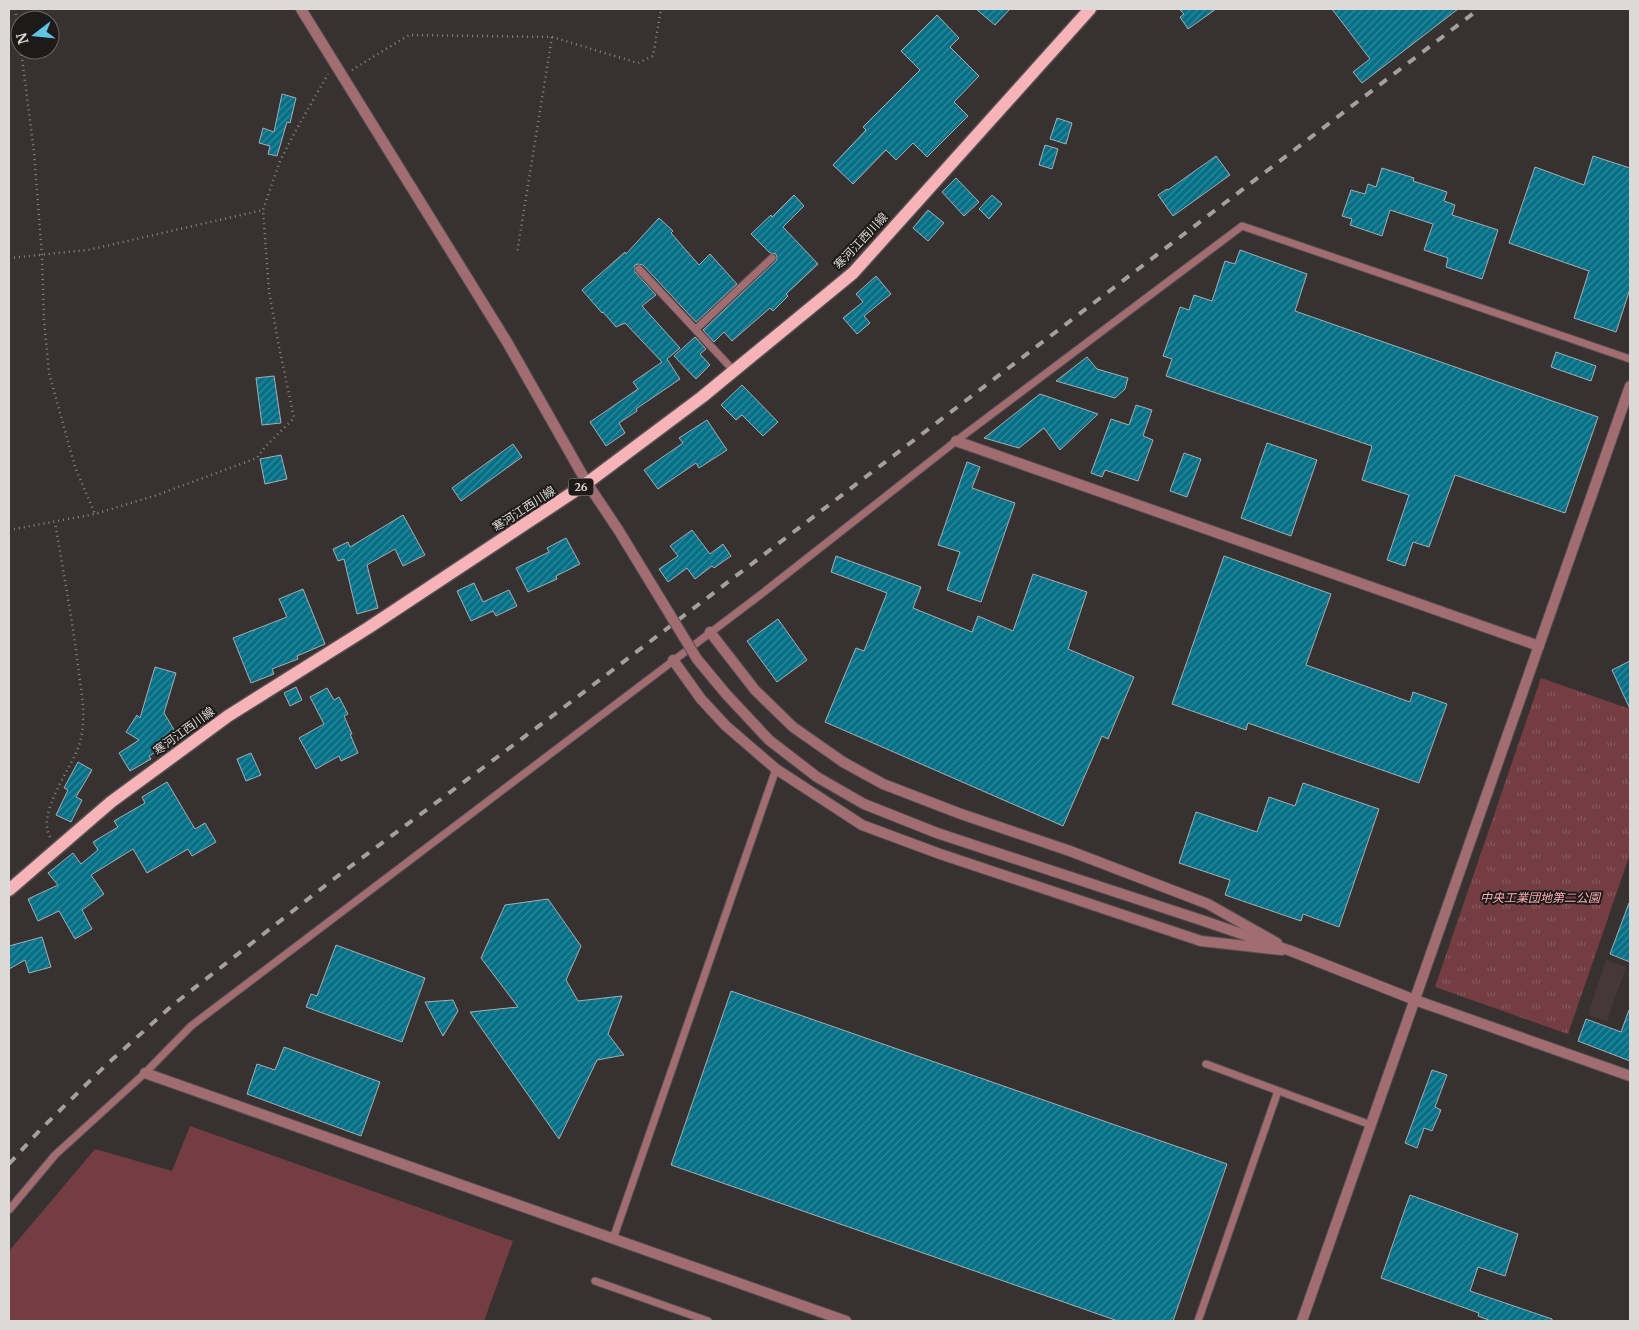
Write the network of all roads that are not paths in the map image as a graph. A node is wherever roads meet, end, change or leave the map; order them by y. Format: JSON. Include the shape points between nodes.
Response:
{"nodes":[{"id":1,"x":301,"y":9,"type":"edge"},
{"id":2,"x":1090,"y":9,"type":"edge"},
{"id":3,"x":772,"y":258,"type":"dead end"},
{"id":4,"x":639,"y":269,"type":"dead end"},
{"id":5,"x":696,"y":329,"type":"junction"},
{"id":6,"x":1630,"y":359,"type":"edge"},
{"id":7,"x":734,"y":370,"type":"junction"},
{"id":8,"x":1630,"y":386,"type":"edge"},
{"id":9,"x":956,"y":441,"type":"junction"},
{"id":10,"x":587,"y":483,"type":"junction"},
{"id":11,"x":710,"y":632,"type":"junction"},
{"id":12,"x":1539,"y":646,"type":"junction"},
{"id":13,"x":674,"y":660,"type":"junction"},
{"id":14,"x":776,"y":769,"type":"junction"},
{"id":15,"x":9,"y":890,"type":"edge"},
{"id":16,"x":1291,"y":951,"type":"junction"},
{"id":17,"x":1415,"y":1000,"type":"junction"},
{"id":18,"x":1206,"y":1064,"type":"dead end"},
{"id":19,"x":145,"y":1073,"type":"junction"},
{"id":20,"x":1630,"y":1076,"type":"edge"},
{"id":21,"x":1278,"y":1090,"type":"junction"},
{"id":22,"x":1371,"y":1125,"type":"junction"},
{"id":23,"x":9,"y":1210,"type":"edge"},
{"id":24,"x":613,"y":1239,"type":"junction"},
{"id":25,"x":595,"y":1281,"type":"dead end"},
{"id":26,"x":708,"y":1321,"type":"edge"},
{"id":27,"x":846,"y":1321,"type":"edge"},
{"id":28,"x":1198,"y":1321,"type":"edge"},
{"id":29,"x":1302,"y":1321,"type":"edge"}],
"edges":[{"from":1,"to":10,"type":"street","via":[[507,342]]},
{"from":2,"to":7,"type":"main road","name":"寒河江西川線","number":"26","via":[[852,273]]},
{"from":3,"to":5,"type":"lane"},
{"from":4,"to":5,"type":"lane"},
{"from":5,"to":7,"type":"lane"},
{"from":6,"to":9,"type":"lane","via":[[1242,226]]},
{"from":7,"to":10,"type":"main road","name":"寒河江西川線","number":"26"},
{"from":8,"to":12,"type":"street"},
{"from":9,"to":11,"type":"lane"},
{"from":9,"to":12,"type":"street"},
{"from":10,"to":15,"type":"main road","name":"寒河江西川線","number":"26","via":[[228,716],[110,802]]},
{"from":10,"to":16,"type":"street","bridge":true,"via":[[702,666],[769,740],[818,777],[864,804],[937,833]]},
{"from":11,"to":13,"type":"lane"},
{"from":11,"to":16,"type":"street","via":[[754,690],[793,727],[874,780],[1208,904]]},
{"from":12,"to":17,"type":"street"},
{"from":13,"to":14,"type":"street","via":[[701,699],[726,726]]},
{"from":13,"to":19,"type":"lane","via":[[191,1026]]},
{"from":14,"to":16,"type":"street","via":[[862,825],[940,854],[1201,941]]},
{"from":14,"to":24,"type":"lane"},
{"from":16,"to":17,"type":"street"},
{"from":17,"to":20,"type":"street"},
{"from":17,"to":22,"type":"street"},
{"from":18,"to":21,"type":"lane"},
{"from":19,"to":23,"type":"lane","via":[[55,1155]]},
{"from":19,"to":24,"type":"street"},
{"from":21,"to":22,"type":"lane"},
{"from":21,"to":28,"type":"lane"},
{"from":22,"to":29,"type":"street"},
{"from":24,"to":27,"type":"street"},
{"from":25,"to":26,"type":"lane"}]}
